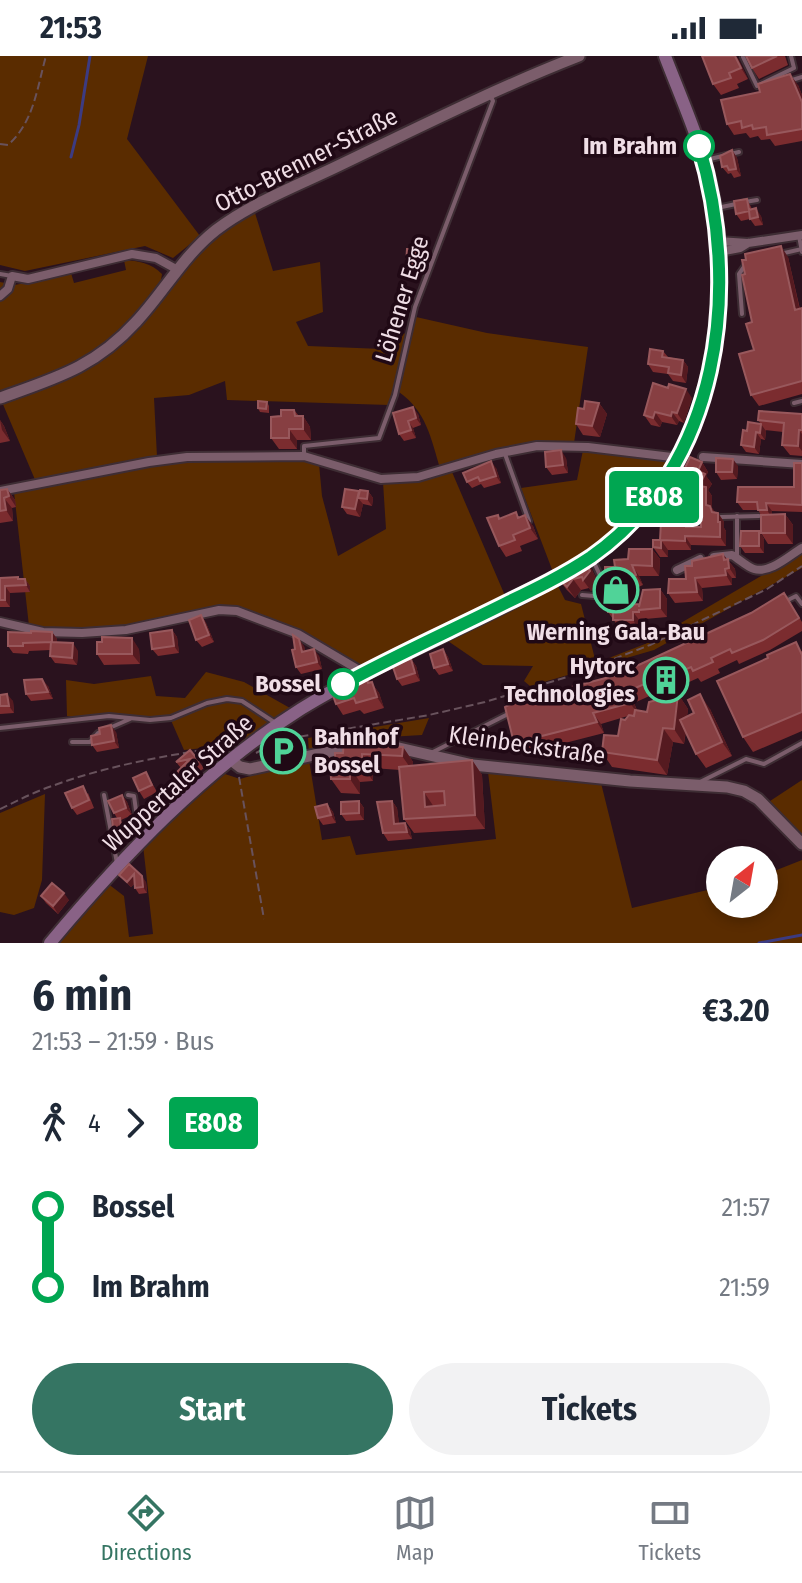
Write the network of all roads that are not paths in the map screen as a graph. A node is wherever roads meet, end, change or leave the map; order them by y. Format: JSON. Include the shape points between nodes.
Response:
{"nodes":[{"id":1,"x":579,"y":56,"type":"edge"},
{"id":2,"x":665,"y":56,"type":"edge"},
{"id":3,"x":791,"y":56,"type":"edge"},
{"id":4,"x":743,"y":57,"type":"edge"},
{"id":5,"x":802,"y":77,"type":"edge"},
{"id":6,"x":788,"y":82,"type":"edge"},
{"id":7,"x":489,"y":93,"type":"junction"},
{"id":8,"x":739,"y":152,"type":"dead end"},
{"id":9,"x":703,"y":161,"type":"junction"},
{"id":10,"x":757,"y":200,"type":"dead end"},
{"id":11,"x":715,"y":208,"type":"junction"},
{"id":12,"x":801,"y":236,"type":"edge"},
{"id":13,"x":719,"y":247,"type":"junction"},
{"id":14,"x":802,"y":251,"type":"edge"},
{"id":15,"x":775,"y":255,"type":"edge"},
{"id":16,"x":748,"y":261,"type":"edge"},
{"id":17,"x":176,"y":269,"type":"junction"},
{"id":18,"x":0,"y":274,"type":"edge"},
{"id":19,"x":12,"y":276,"type":"junction"},
{"id":20,"x":0,"y":296,"type":"edge"},
{"id":21,"x":742,"y":314,"type":"dead end"},
{"id":22,"x":0,"y":398,"type":"edge"},
{"id":23,"x":802,"y":401,"type":"edge"},
{"id":24,"x":794,"y":403,"type":"dead end"},
{"id":25,"x":504,"y":452,"type":"junction"},
{"id":26,"x":304,"y":456,"type":"junction"},
{"id":27,"x":703,"y":457,"type":"dead end"},
{"id":28,"x":680,"y":458,"type":"junction"},
{"id":29,"x":802,"y":464,"type":"edge"},
{"id":30,"x":0,"y":491,"type":"edge"},
{"id":31,"x":737,"y":516,"type":"junction"},
{"id":32,"x":759,"y":516,"type":"edge"},
{"id":33,"x":721,"y":517,"type":"edge"},
{"id":34,"x":529,"y":521,"type":"edge"},
{"id":35,"x":802,"y":548,"type":"edge"},
{"id":36,"x":591,"y":556,"type":"junction"},
{"id":37,"x":737,"y":558,"type":"junction"},
{"id":38,"x":677,"y":570,"type":"dead end"},
{"id":39,"x":582,"y":595,"type":"dead end"},
{"id":40,"x":802,"y":604,"type":"edge"},
{"id":41,"x":774,"y":608,"type":"edge"},
{"id":42,"x":0,"y":622,"type":"edge"},
{"id":43,"x":364,"y":673,"type":"junction"},
{"id":44,"x":521,"y":708,"type":"edge"},
{"id":45,"x":135,"y":718,"type":"junction"},
{"id":46,"x":278,"y":724,"type":"junction"},
{"id":47,"x":0,"y":728,"type":"edge"},
{"id":48,"x":72,"y":742,"type":"dead end"},
{"id":49,"x":802,"y":743,"type":"edge"},
{"id":50,"x":431,"y":754,"type":"junction"},
{"id":51,"x":236,"y":764,"type":"junction"},
{"id":52,"x":695,"y":786,"type":"junction"},
{"id":53,"x":104,"y":795,"type":"dead end"},
{"id":54,"x":128,"y":795,"type":"dead end"},
{"id":55,"x":141,"y":841,"type":"junction"},
{"id":56,"x":802,"y":844,"type":"edge"},
{"id":57,"x":118,"y":865,"type":"junction"},
{"id":58,"x":50,"y":943,"type":"edge"}],
"edges":[{"from":1,"to":7,"type":"street","name":"Otto-Brenner-Straße"},
{"from":2,"to":9,"type":"main road","name":"Wuppertaler Straße"},
{"from":3,"to":4,"type":"lane","via":[[794,68],[757,86]]},
{"from":5,"to":6,"type":"lane"},
{"from":7,"to":17,"type":"street","name":"Otto-Brenner-Straße","via":[[239,215]]},
{"from":7,"to":26,"type":"lane","name":"Löhener Egge","via":[[493,101],[415,307],[398,384],[379,438],[304,446]]},
{"from":8,"to":9,"type":"lane"},
{"from":9,"to":11,"type":"main road","name":"Wuppertaler Straße"},
{"from":10,"to":11,"type":"lane"},
{"from":11,"to":13,"type":"main road","name":"Wuppertaler Straße"},
{"from":12,"to":13,"type":"street"},
{"from":12,"to":14,"type":"lane"},
{"from":13,"to":28,"type":"main road","name":"Wuppertaler Straße","via":[[717,321],[708,378]]},
{"from":14,"to":15,"type":"lane"},
{"from":16,"to":21,"type":"lane","via":[[739,274]]},
{"from":17,"to":19,"type":"street","via":[[132,254],[28,279]]},
{"from":17,"to":22,"type":"street","name":"Otto-Brenner-Straße","via":[[139,319],[94,359]]},
{"from":18,"to":19,"type":"lane"},
{"from":19,"to":20,"type":"street"},
{"from":23,"to":24,"type":"lane"},
{"from":25,"to":26,"type":"street","name":"Löhener Egge","via":[[418,477],[381,479]]},
{"from":25,"to":28,"type":"street","name":"Löhener Egge","via":[[537,446],[588,447]]},
{"from":25,"to":34,"type":"lane"},
{"from":26,"to":30,"type":"street","name":"Löhener Egge","via":[[187,457]]},
{"from":27,"to":29,"type":"street"},
{"from":28,"to":36,"type":"main road","name":"Wuppertaler Straße","via":[[651,502]]},
{"from":31,"to":32,"type":"lane"},
{"from":31,"to":33,"type":"lane"},
{"from":31,"to":37,"type":"lane"},
{"from":35,"to":37,"type":"street","via":[[769,569],[754,569]]},
{"from":36,"to":39,"type":"lane","via":[[603,582],[594,596]]},
{"from":36,"to":43,"type":"main road","name":"Wuppertaler Straße","via":[[556,579]]},
{"from":37,"to":38,"type":"street","via":[[700,559]]},
{"from":40,"to":41,"type":"lane","via":[[796,596]]},
{"from":42,"to":43,"type":"street","via":[[43,632],[82,633],[237,611],[298,634]]},
{"from":43,"to":46,"type":"main road","name":"Wuppertaler Straße"},
{"from":44,"to":50,"type":"lane"},
{"from":45,"to":46,"type":"lane","via":[[171,718],[227,699],[242,701]]},
{"from":45,"to":47,"type":"lane"},
{"from":45,"to":48,"type":"lane","via":[[98,733],[90,742]]},
{"from":46,"to":51,"type":"main road","name":"Wuppertaler Straße"},
{"from":49,"to":52,"type":"lane","via":[[764,764],[746,759]]},
{"from":50,"to":51,"type":"street","name":"Kleinbeckstraße","via":[[373,742],[261,767]]},
{"from":50,"to":52,"type":"street","name":"Kleinbeckstraße","via":[[473,765]]},
{"from":51,"to":55,"type":"main road","name":"Wuppertaler Straße"},
{"from":52,"to":56,"type":"street","name":"Kleinbeckstraße","via":[[744,791]]},
{"from":53,"to":57,"type":"lane"},
{"from":54,"to":55,"type":"lane","via":[[134,796]]},
{"from":55,"to":57,"type":"main road","name":"Wuppertaler Straße"},
{"from":57,"to":58,"type":"main road","name":"Wuppertaler Straße"}]}
